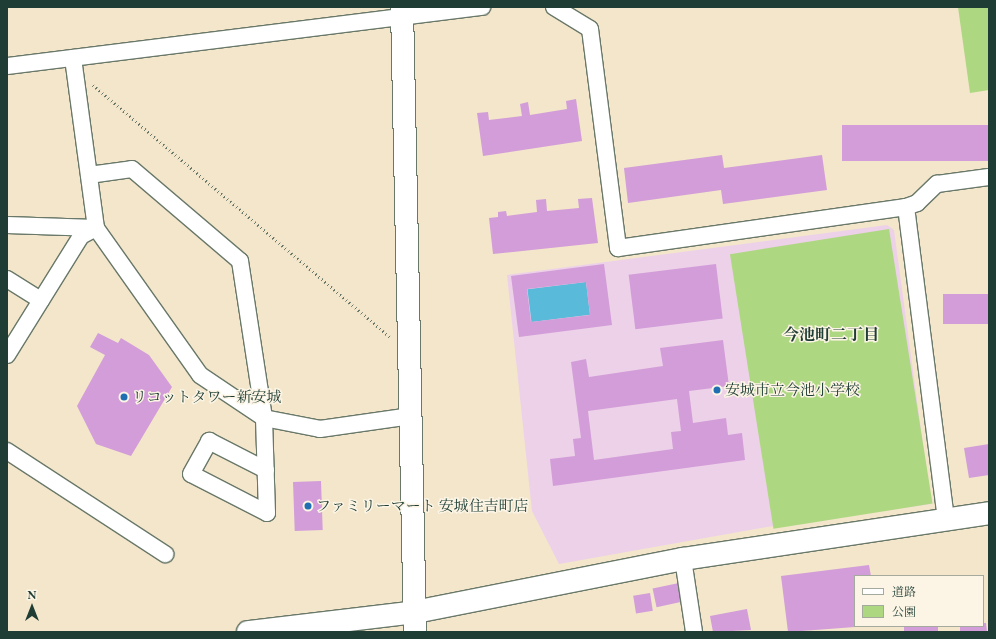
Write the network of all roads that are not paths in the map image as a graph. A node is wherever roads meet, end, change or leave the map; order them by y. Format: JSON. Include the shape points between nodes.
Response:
{"nodes":[{"id":1,"x":482,"y":7,"type":"edge"},
{"id":2,"x":554,"y":7,"type":"edge"},
{"id":3,"x":402,"y":13,"type":"edge"},
{"id":4,"x":74,"y":63,"type":"junction"},
{"id":5,"x":7,"y":66,"type":"edge"},
{"id":6,"x":89,"y":175,"type":"junction"},
{"id":7,"x":989,"y":177,"type":"edge"},
{"id":8,"x":906,"y":207,"type":"junction"},
{"id":9,"x":7,"y":226,"type":"edge"},
{"id":10,"x":96,"y":228,"type":"junction"},
{"id":11,"x":7,"y":279,"type":"edge"},
{"id":12,"x":41,"y":300,"type":"junction"},
{"id":13,"x":7,"y":355,"type":"edge"},
{"id":14,"x":410,"y":416,"type":"junction"},
{"id":15,"x":264,"y":418,"type":"junction"},
{"id":16,"x":7,"y":452,"type":"edge"},
{"id":17,"x":266,"y":470,"type":"junction"},
{"id":18,"x":989,"y":513,"type":"edge"},
{"id":19,"x":946,"y":519,"type":"junction"},
{"id":20,"x":165,"y":554,"type":"dead end"},
{"id":21,"x":683,"y":559,"type":"junction"},
{"id":22,"x":415,"y":622,"type":"edge"},
{"id":23,"x":248,"y":632,"type":"edge"},
{"id":24,"x":694,"y":632,"type":"edge"}],
"edges":[{"from":1,"to":3,"type":"street"},
{"from":2,"to":8,"type":"street","via":[[590,29],[618,248]]},
{"from":3,"to":4,"type":"street"},
{"from":3,"to":14,"type":"street"},
{"from":4,"to":5,"type":"street"},
{"from":4,"to":6,"type":"street"},
{"from":6,"to":10,"type":"street"},
{"from":6,"to":15,"type":"street","via":[[132,169],[240,260]]},
{"from":7,"to":8,"type":"street","via":[[937,184],[918,203]]},
{"from":8,"to":19,"type":"street"},
{"from":9,"to":10,"type":"street"},
{"from":10,"to":12,"type":"street","via":[[81,236]]},
{"from":10,"to":15,"type":"street","via":[[200,375]]},
{"from":11,"to":12,"type":"street"},
{"from":12,"to":13,"type":"street"},
{"from":14,"to":15,"type":"street","via":[[320,429]]},
{"from":14,"to":22,"type":"street"},
{"from":15,"to":17,"type":"street"},
{"from":16,"to":20,"type":"street"},
{"from":17,"to":17,"type":"street","via":[[267,513],[191,474],[209,441]]},
{"from":18,"to":19,"type":"street"},
{"from":19,"to":21,"type":"street"},
{"from":21,"to":22,"type":"street"},
{"from":21,"to":24,"type":"street"},
{"from":22,"to":23,"type":"street"}]}
